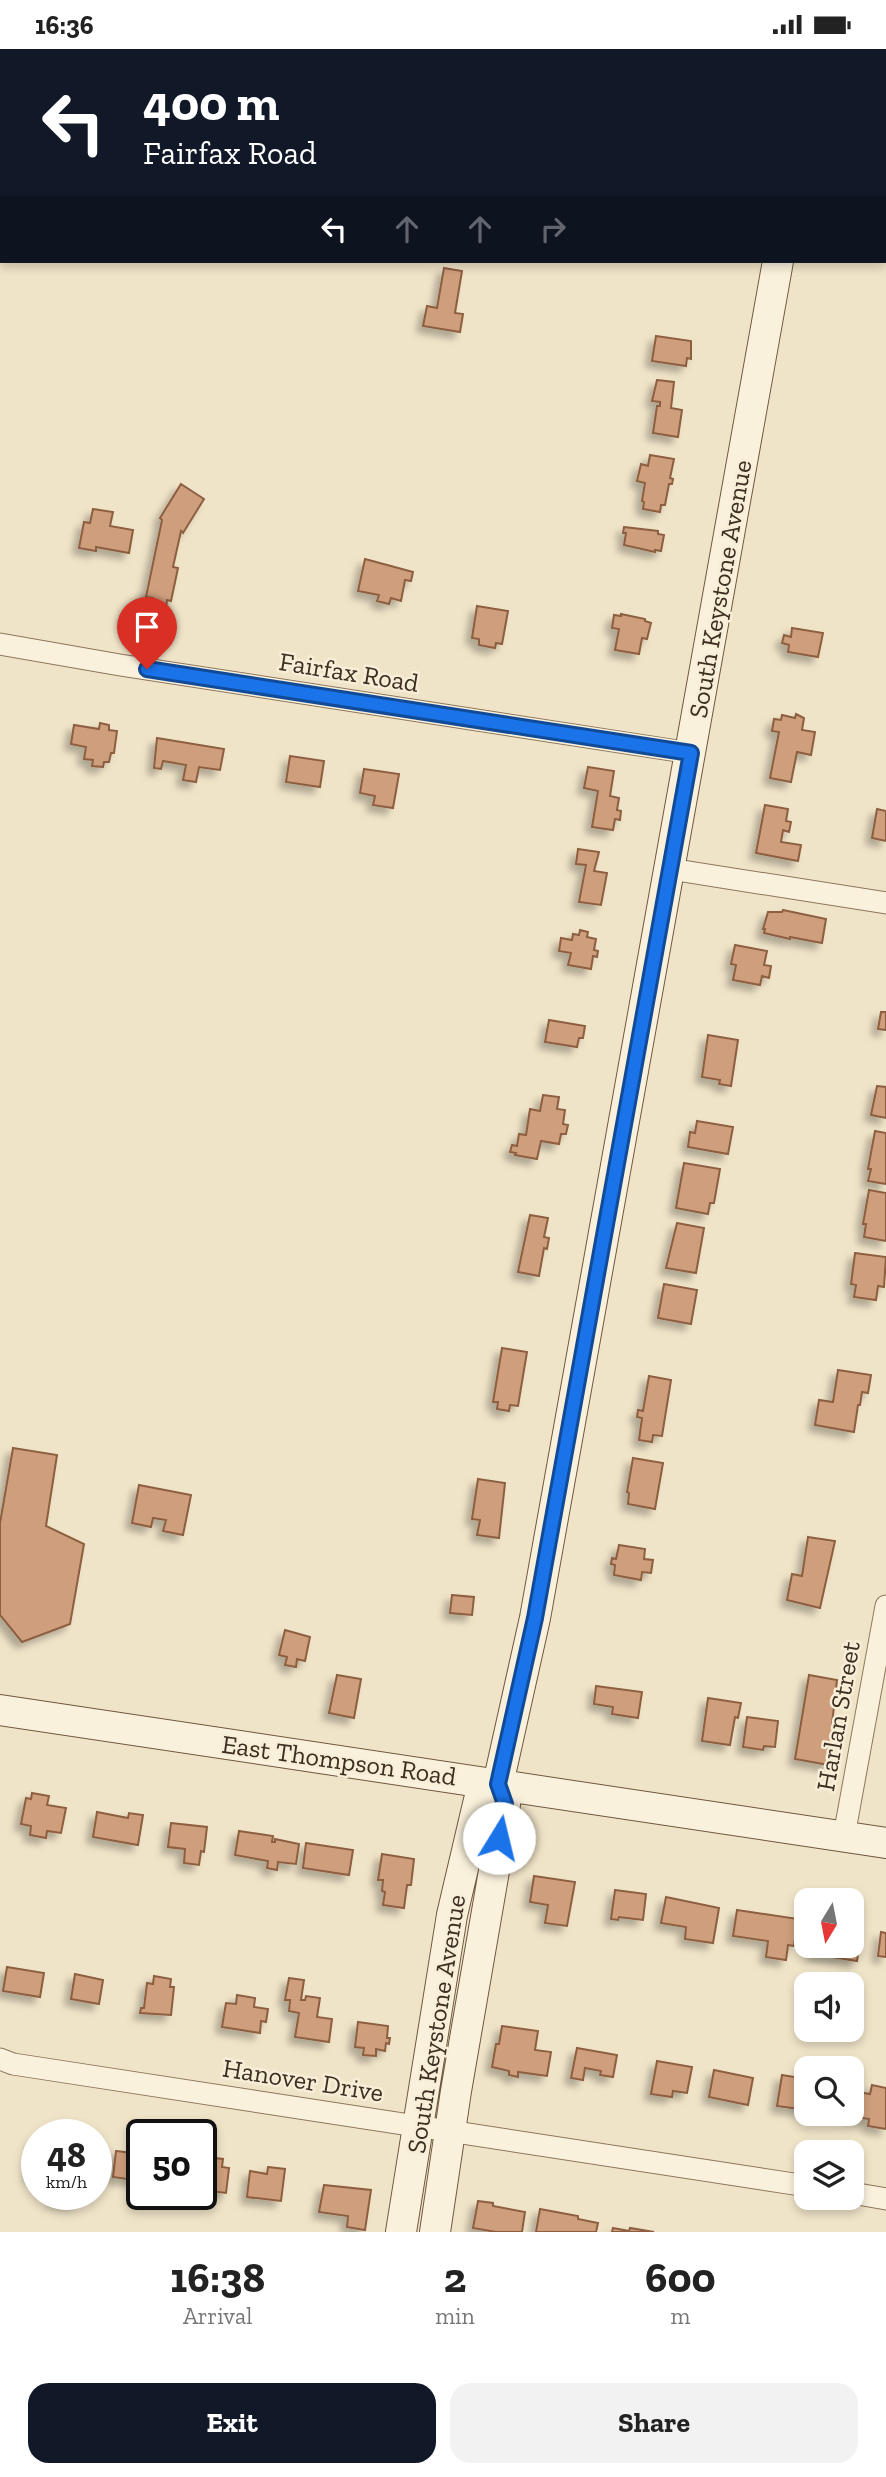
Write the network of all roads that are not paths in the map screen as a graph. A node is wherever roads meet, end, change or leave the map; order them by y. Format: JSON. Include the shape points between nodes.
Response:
{"nodes":[{"id":1,"x":778,"y":263,"type":"edge"},
{"id":2,"x":0,"y":644,"type":"edge"},
{"id":3,"x":691,"y":753,"type":"junction"},
{"id":4,"x":670,"y":869,"type":"junction"},
{"id":5,"x":886,"y":903,"type":"edge"},
{"id":6,"x":886,"y":1606,"type":"edge"},
{"id":7,"x":0,"y":1710,"type":"edge"},
{"id":8,"x":498,"y":1784,"type":"junction"},
{"id":9,"x":844,"y":1836,"type":"junction"},
{"id":10,"x":886,"y":1843,"type":"edge"},
{"id":11,"x":0,"y":2059,"type":"edge"},
{"id":12,"x":418,"y":2126,"type":"junction"},
{"id":13,"x":451,"y":2131,"type":"junction"},
{"id":14,"x":794,"y":2184,"type":"edge"},
{"id":15,"x":864,"y":2195,"type":"edge"},
{"id":16,"x":886,"y":2199,"type":"edge"},
{"id":17,"x":401,"y":2232,"type":"edge"},
{"id":18,"x":435,"y":2232,"type":"edge"}],
"edges":[{"from":1,"to":3,"type":"main road","name":"South Keystone Avenue"},
{"from":2,"to":3,"type":"street","name":"Fairfax Road"},
{"from":3,"to":4,"type":"main road","name":"South Keystone Avenue"},
{"from":4,"to":5,"type":"street"},
{"from":4,"to":8,"type":"main road","name":"South Keystone Avenue","via":[[535,1618]]},
{"from":6,"to":9,"type":"street","name":"Harlan Street"},
{"from":7,"to":8,"type":"main road","name":"East Thompson Road"},
{"from":8,"to":9,"type":"main road","name":"East Thompson Road"},
{"from":8,"to":12,"type":"main road","name":"South Keystone Avenue","via":[[479,1800],[468,1843]]},
{"from":8,"to":13,"type":"main road","name":"South Keystone Avenue","via":[[504,1813]]},
{"from":9,"to":10,"type":"main road","name":"East Thompson Road"},
{"from":11,"to":12,"type":"street","name":"Hanover Drive"},
{"from":12,"to":13,"type":"street","name":"Hanover Drive"},
{"from":12,"to":17,"type":"main road","name":"South Keystone Avenue"},
{"from":13,"to":14,"type":"street","name":"Hanover Drive"},
{"from":13,"to":18,"type":"main road","name":"South Keystone Avenue"},
{"from":15,"to":16,"type":"street"}]}
